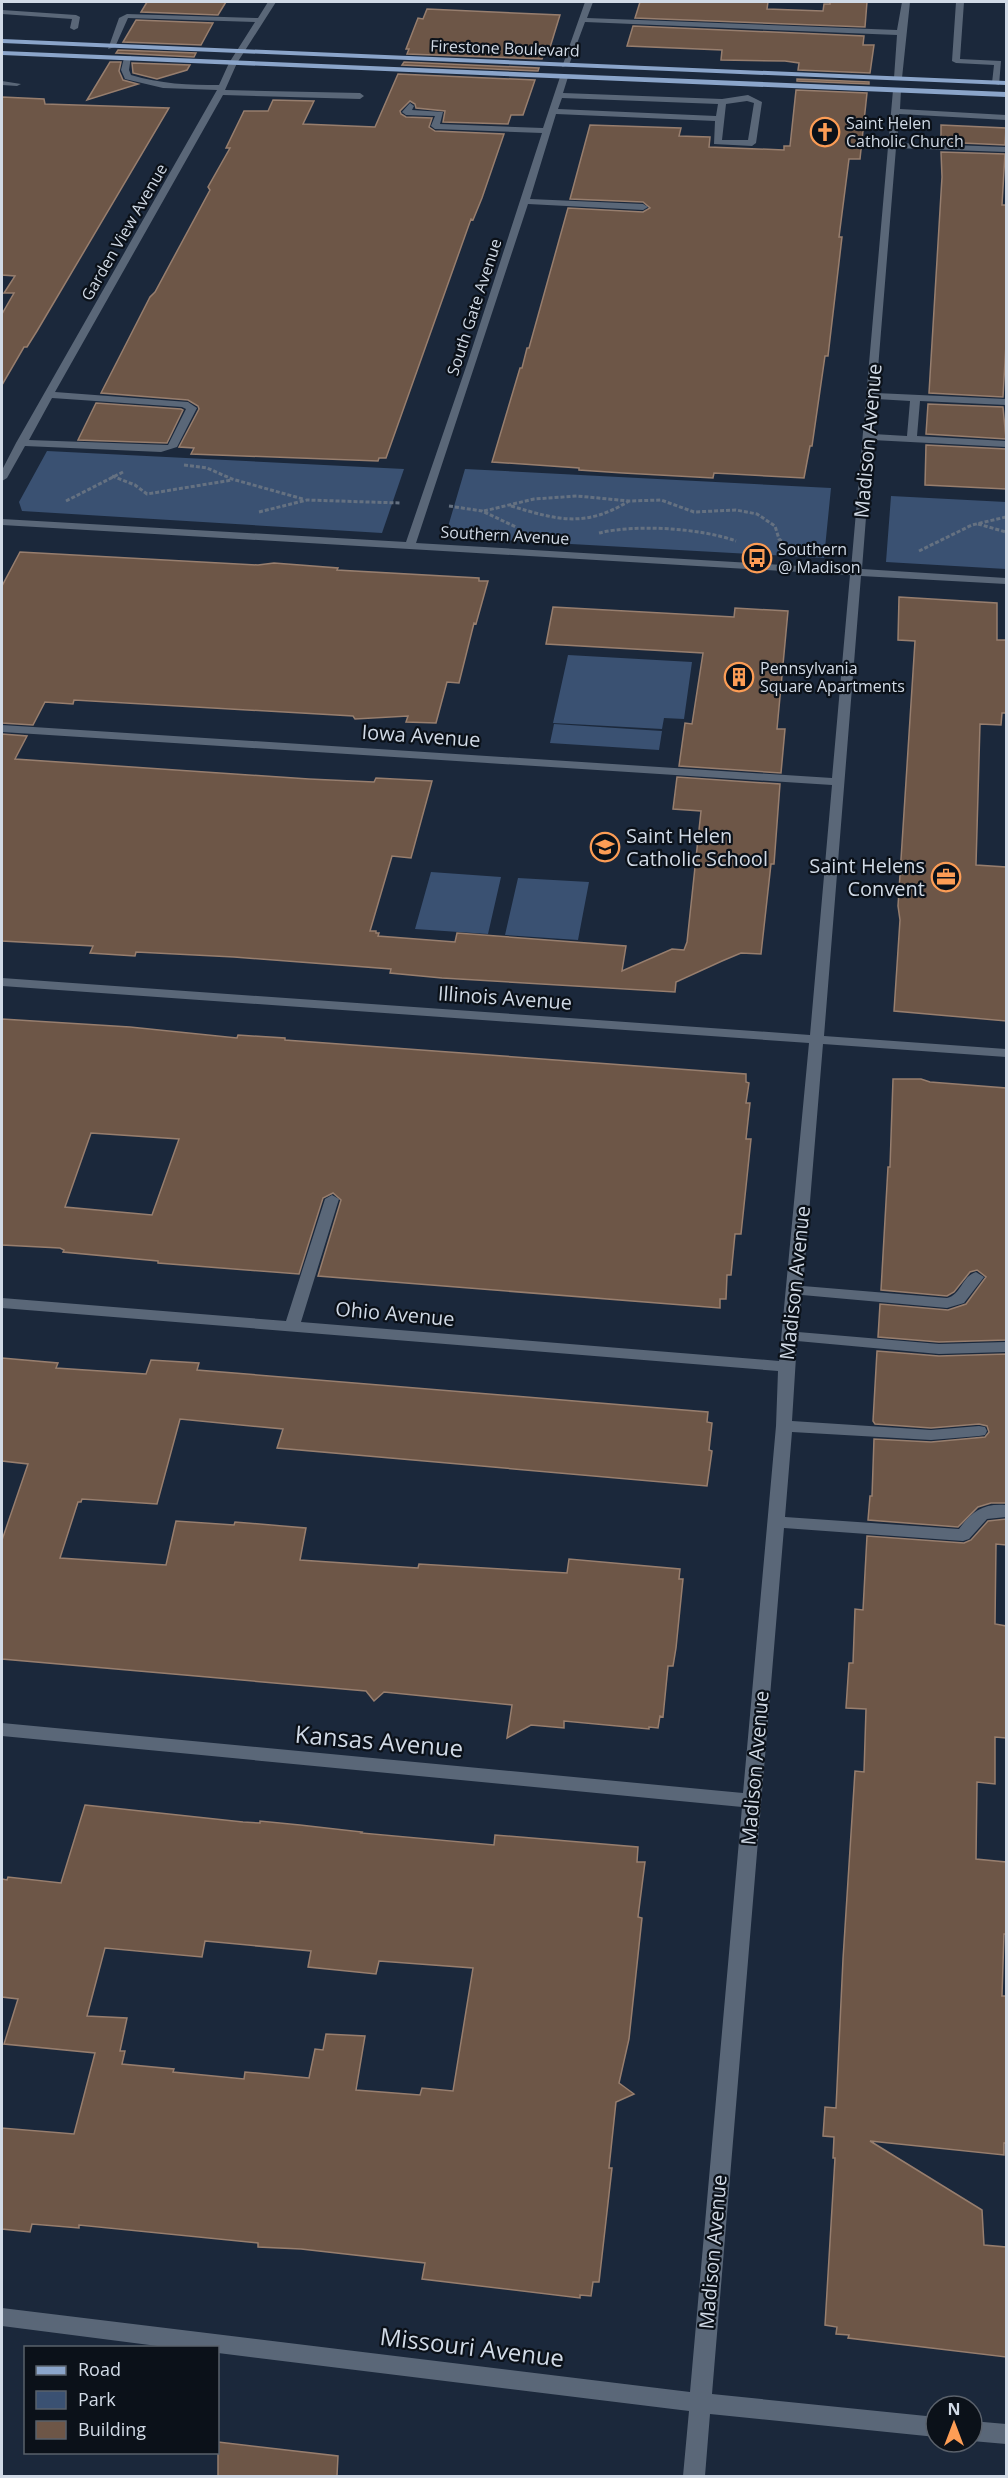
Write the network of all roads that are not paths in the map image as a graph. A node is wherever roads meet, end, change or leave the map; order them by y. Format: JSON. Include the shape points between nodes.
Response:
{"nodes":[{"id":1,"x":272,"y":2,"type":"edge"},
{"id":2,"x":590,"y":2,"type":"edge"},
{"id":3,"x":906,"y":2,"type":"edge"},
{"id":4,"x":960,"y":2,"type":"edge"},
{"id":5,"x":2,"y":12,"type":"edge"},
{"id":6,"x":262,"y":20,"type":"junction"},
{"id":7,"x":584,"y":20,"type":"junction"},
{"id":8,"x":74,"y":28,"type":"dead end"},
{"id":9,"x":901,"y":33,"type":"junction"},
{"id":10,"x":2,"y":41,"type":"edge"},
{"id":11,"x":111,"y":47,"type":"junction"},
{"id":12,"x":242,"y":52,"type":"junction"},
{"id":13,"x":2,"y":53,"type":"edge"},
{"id":14,"x":128,"y":58,"type":"junction"},
{"id":15,"x":233,"y":63,"type":"junction"},
{"id":16,"x":1002,"y":63,"type":"edge"},
{"id":17,"x":566,"y":65,"type":"junction"},
{"id":18,"x":564,"y":77,"type":"junction"},
{"id":19,"x":996,"y":82,"type":"junction"},
{"id":20,"x":2,"y":83,"type":"edge"},
{"id":21,"x":1006,"y":83,"type":"edge"},
{"id":22,"x":17,"y":84,"type":"dead end"},
{"id":23,"x":751,"y":84,"type":"junction"},
{"id":24,"x":898,"y":84,"type":"junction"},
{"id":25,"x":221,"y":90,"type":"junction"},
{"id":26,"x":558,"y":95,"type":"junction"},
{"id":27,"x":1006,"y":95,"type":"edge"},
{"id":28,"x":360,"y":96,"type":"dead end"},
{"id":29,"x":748,"y":98,"type":"junction"},
{"id":30,"x":722,"y":102,"type":"junction"},
{"id":31,"x":410,"y":106,"type":"dead end"},
{"id":32,"x":553,"y":111,"type":"junction"},
{"id":33,"x":896,"y":111,"type":"junction"},
{"id":34,"x":1006,"y":117,"type":"edge"},
{"id":35,"x":720,"y":119,"type":"junction"},
{"id":36,"x":547,"y":131,"type":"junction"},
{"id":37,"x":893,"y":145,"type":"junction"},
{"id":38,"x":1006,"y":150,"type":"edge"},
{"id":39,"x":524,"y":201,"type":"junction"},
{"id":40,"x":643,"y":207,"type":"dead end"},
{"id":41,"x":48,"y":395,"type":"junction"},
{"id":42,"x":872,"y":396,"type":"junction"},
{"id":43,"x":915,"y":398,"type":"junction"},
{"id":44,"x":1006,"y":402,"type":"edge"},
{"id":45,"x":868,"y":437,"type":"junction"},
{"id":46,"x":912,"y":439,"type":"junction"},
{"id":47,"x":21,"y":442,"type":"junction"},
{"id":48,"x":1006,"y":444,"type":"edge"},
{"id":49,"x":2,"y":478,"type":"edge"},
{"id":50,"x":2,"y":522,"type":"edge"},
{"id":51,"x":410,"y":546,"type":"junction"},
{"id":52,"x":857,"y":572,"type":"junction"},
{"id":53,"x":1006,"y":581,"type":"edge"},
{"id":54,"x":2,"y":729,"type":"edge"},
{"id":55,"x":838,"y":782,"type":"junction"},
{"id":56,"x":2,"y":982,"type":"edge"},
{"id":57,"x":817,"y":1039,"type":"junction"},
{"id":58,"x":1006,"y":1053,"type":"edge"},
{"id":59,"x":332,"y":1198,"type":"dead end"},
{"id":60,"x":976,"y":1277,"type":"dead end"},
{"id":61,"x":795,"y":1290,"type":"junction"},
{"id":62,"x":2,"y":1303,"type":"edge"},
{"id":63,"x":292,"y":1327,"type":"junction"},
{"id":64,"x":791,"y":1336,"type":"junction"},
{"id":65,"x":1006,"y":1347,"type":"edge"},
{"id":66,"x":786,"y":1367,"type":"junction"},
{"id":67,"x":784,"y":1426,"type":"junction"},
{"id":68,"x":979,"y":1431,"type":"dead end"},
{"id":69,"x":1006,"y":1511,"type":"edge"},
{"id":70,"x":775,"y":1522,"type":"junction"},
{"id":71,"x":2,"y":1730,"type":"edge"},
{"id":72,"x":752,"y":1801,"type":"junction"},
{"id":73,"x":2,"y":2317,"type":"edge"},
{"id":74,"x":700,"y":2403,"type":"junction"},
{"id":75,"x":924,"y":2426,"type":"edge"},
{"id":76,"x":984,"y":2432,"type":"edge"},
{"id":77,"x":1006,"y":2434,"type":"edge"},
{"id":78,"x":694,"y":2476,"type":"edge"}],
"edges":[{"from":1,"to":6,"type":"street","name":"Garden View Avenue"},
{"from":2,"to":7,"type":"street"},
{"from":3,"to":9,"type":"street","name":"Madison Avenue"},
{"from":4,"to":16,"type":"street","via":[[956,61]]},
{"from":5,"to":8,"type":"street","via":[[76,17]]},
{"from":6,"to":11,"type":"street","via":[[127,16]]},
{"from":6,"to":12,"type":"street","name":"Garden View Avenue"},
{"from":7,"to":9,"type":"street"},
{"from":7,"to":17,"type":"street"},
{"from":9,"to":24,"type":"street","name":"Madison Avenue"},
{"from":10,"to":11,"type":"main road","name":"Firestone Boulevard"},
{"from":11,"to":12,"type":"main road","name":"Firestone Boulevard"},
{"from":12,"to":15,"type":"street","name":"Garden View Avenue"},
{"from":12,"to":17,"type":"main road","name":"Firestone Boulevard"},
{"from":13,"to":14,"type":"main road","name":"Firestone Boulevard"},
{"from":14,"to":15,"type":"main road","name":"Firestone Boulevard"},
{"from":14,"to":25,"type":"street","via":[[125,70],[128,77],[136,80],[157,86]]},
{"from":15,"to":18,"type":"main road","name":"Firestone Boulevard"},
{"from":15,"to":25,"type":"street","name":"Garden View Avenue"},
{"from":16,"to":19,"type":"street"},
{"from":17,"to":24,"type":"main road","name":"Firestone Boulevard"},
{"from":18,"to":23,"type":"main road","name":"Firestone Boulevard"},
{"from":18,"to":26,"type":"street","name":"South Gate Avenue"},
{"from":19,"to":21,"type":"main road","name":"Firestone Boulevard"},
{"from":19,"to":24,"type":"main road","name":"Firestone Boulevard"},
{"from":20,"to":22,"type":"street"},
{"from":23,"to":24,"type":"main road","name":"Firestone Boulevard"},
{"from":23,"to":29,"type":"street"},
{"from":24,"to":27,"type":"main road","name":"Firestone Boulevard"},
{"from":24,"to":33,"type":"street","name":"Madison Avenue"},
{"from":25,"to":28,"type":"street"},
{"from":25,"to":41,"type":"street","name":"Garden View Avenue"},
{"from":26,"to":30,"type":"street"},
{"from":26,"to":32,"type":"street","name":"South Gate Avenue"},
{"from":29,"to":30,"type":"street"},
{"from":29,"to":35,"type":"street","via":[[758,102],[752,143],[717,142]]},
{"from":30,"to":35,"type":"street"},
{"from":31,"to":36,"type":"street","via":[[406,112],[440,114],[435,126]]},
{"from":32,"to":35,"type":"street"},
{"from":32,"to":36,"type":"street","name":"South Gate Avenue"},
{"from":33,"to":34,"type":"street"},
{"from":33,"to":37,"type":"street","name":"Madison Avenue"},
{"from":36,"to":39,"type":"street","name":"South Gate Avenue"},
{"from":37,"to":38,"type":"street"},
{"from":37,"to":42,"type":"street","name":"Madison Avenue"},
{"from":39,"to":40,"type":"street"},
{"from":39,"to":51,"type":"street","name":"South Gate Avenue"},
{"from":41,"to":47,"type":"street","name":"Garden View Avenue"},
{"from":41,"to":47,"type":"street","via":[[184,404],[192,408],[172,447]]},
{"from":42,"to":43,"type":"street"},
{"from":42,"to":45,"type":"street","name":"Madison Avenue"},
{"from":43,"to":44,"type":"street"},
{"from":43,"to":46,"type":"street"},
{"from":45,"to":46,"type":"street"},
{"from":45,"to":52,"type":"street","name":"Madison Avenue"},
{"from":46,"to":48,"type":"street"},
{"from":47,"to":49,"type":"street","name":"Garden View Avenue"},
{"from":50,"to":51,"type":"street","name":"Southern Avenue"},
{"from":51,"to":52,"type":"street","name":"Southern Avenue"},
{"from":52,"to":53,"type":"street","name":"Southern Avenue"},
{"from":52,"to":55,"type":"street","name":"Madison Avenue"},
{"from":54,"to":55,"type":"street","name":"Iowa Avenue"},
{"from":55,"to":57,"type":"street","name":"Madison Avenue"},
{"from":56,"to":57,"type":"street","name":"Illinois Avenue"},
{"from":57,"to":58,"type":"street","name":"Illinois Avenue"},
{"from":57,"to":61,"type":"street","name":"Madison Avenue"},
{"from":59,"to":63,"type":"street"},
{"from":60,"to":61,"type":"street","via":[[959,1300],[947,1303]]},
{"from":61,"to":64,"type":"street","name":"Madison Avenue"},
{"from":62,"to":63,"type":"street","name":"Ohio Avenue"},
{"from":63,"to":66,"type":"street","name":"Ohio Avenue"},
{"from":64,"to":65,"type":"street","via":[[939,1349]]},
{"from":64,"to":66,"type":"street","name":"Madison Avenue"},
{"from":66,"to":67,"type":"street","name":"Madison Avenue"},
{"from":67,"to":68,"type":"street","via":[[931,1435]]},
{"from":67,"to":70,"type":"street","name":"Madison Avenue"},
{"from":69,"to":70,"type":"street","via":[[989,1509],[963,1535]]},
{"from":70,"to":72,"type":"street","name":"Madison Avenue"},
{"from":71,"to":72,"type":"street","name":"Kansas Avenue"},
{"from":72,"to":74,"type":"street","name":"Madison Avenue"},
{"from":73,"to":74,"type":"street","name":"Missouri Avenue"},
{"from":74,"to":75,"type":"street","name":"Missouri Avenue"},
{"from":74,"to":78,"type":"street","name":"Madison Avenue"},
{"from":76,"to":77,"type":"street"}]}
